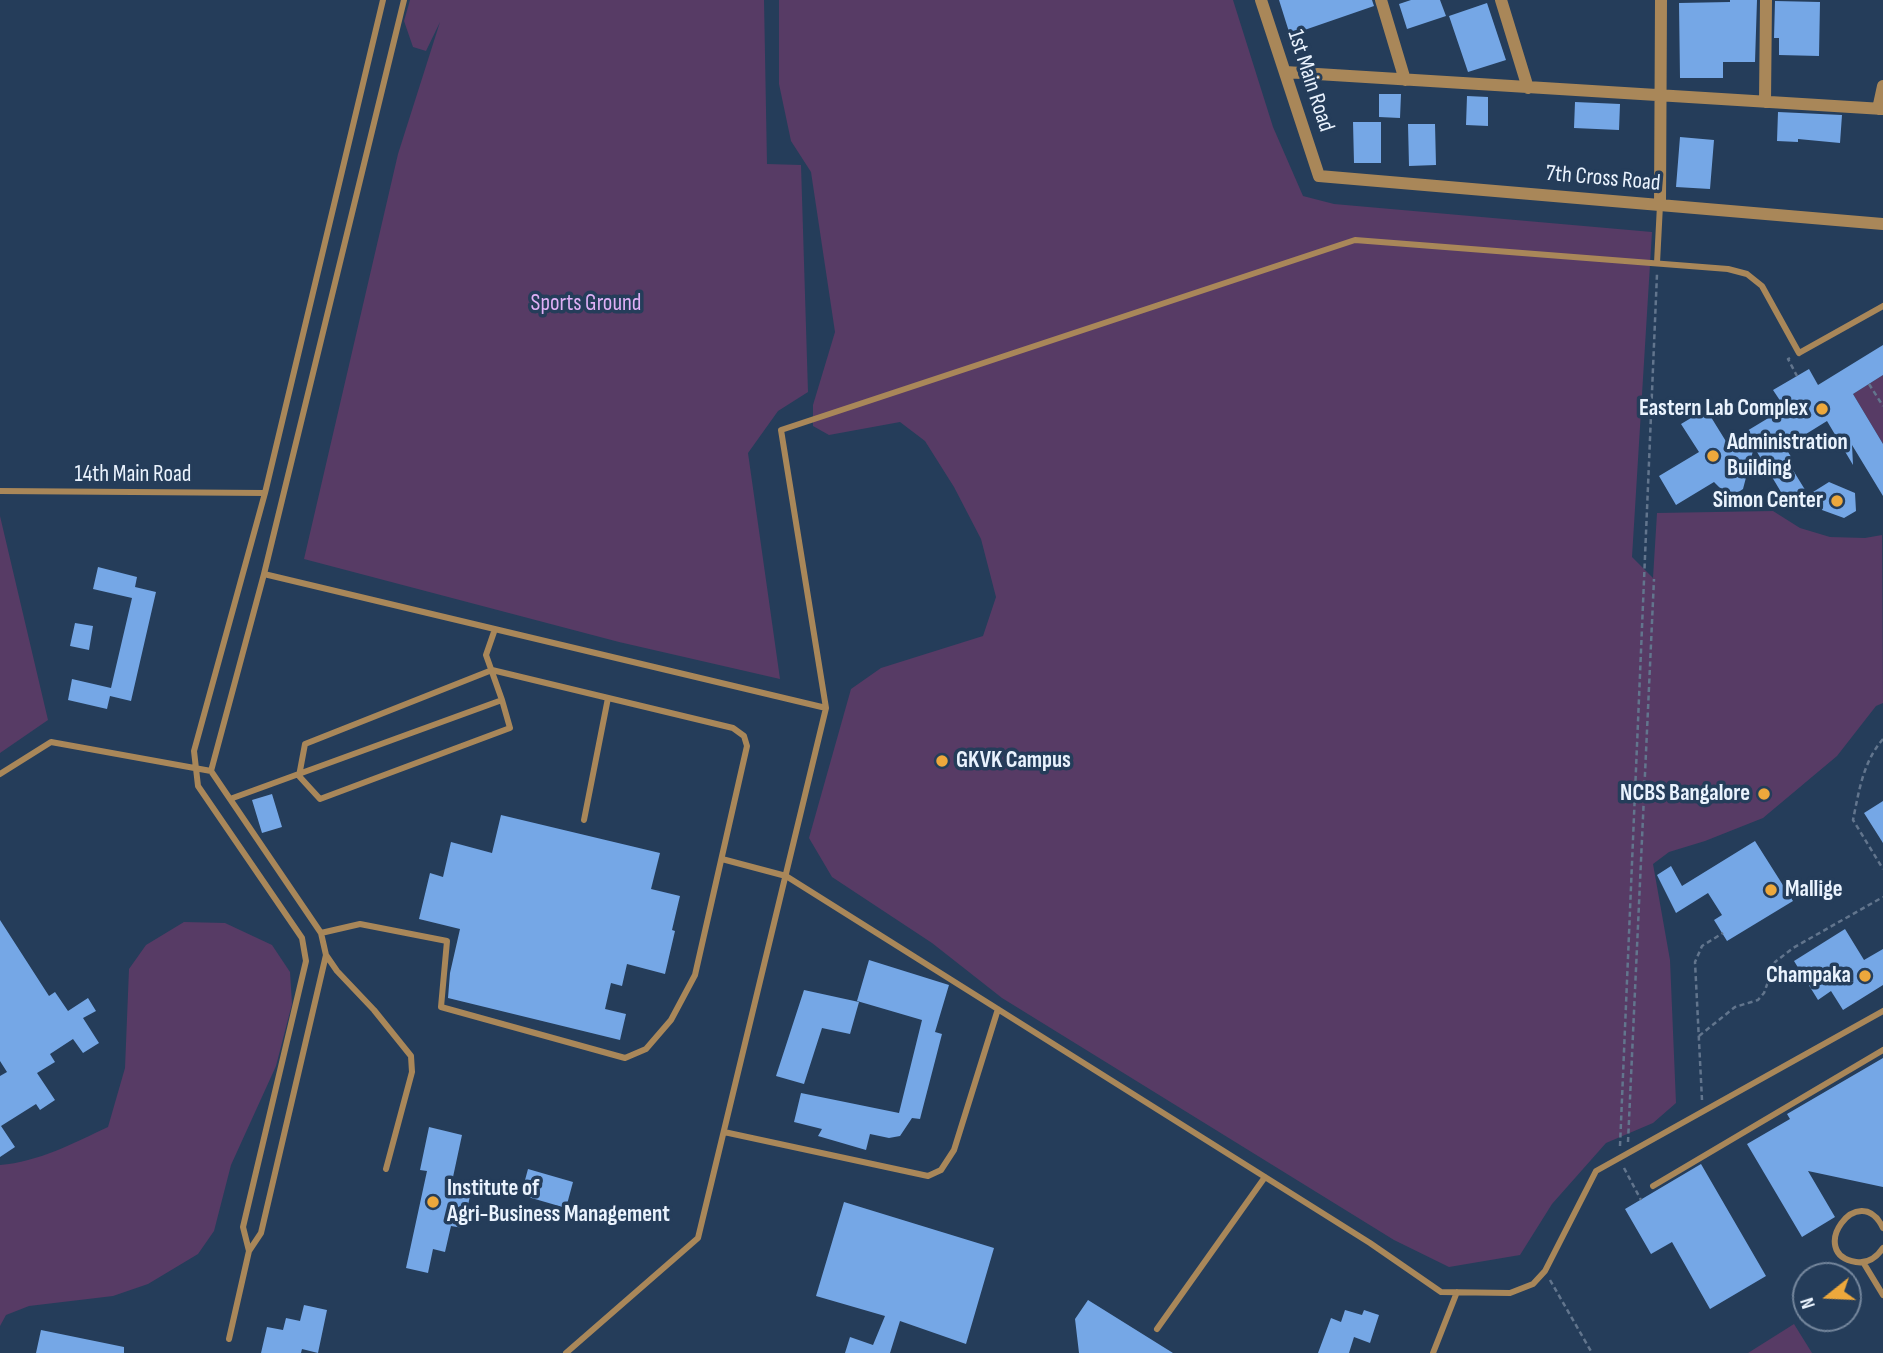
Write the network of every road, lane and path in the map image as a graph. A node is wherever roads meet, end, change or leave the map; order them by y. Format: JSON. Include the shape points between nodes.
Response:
{"nodes":[{"id":1,"x":383,"y":0,"type":"edge"},
{"id":2,"x":404,"y":0,"type":"edge"},
{"id":3,"x":1261,"y":0,"type":"edge"},
{"id":4,"x":1381,"y":0,"type":"edge"},
{"id":5,"x":1501,"y":0,"type":"edge"},
{"id":6,"x":1661,"y":0,"type":"edge"},
{"id":7,"x":1766,"y":0,"type":"edge"},
{"id":8,"x":1285,"y":72,"type":"junction"},
{"id":9,"x":1405,"y":80,"type":"junction"},
{"id":10,"x":1883,"y":86,"type":"edge"},
{"id":11,"x":1528,"y":88,"type":"junction"},
{"id":12,"x":1661,"y":96,"type":"junction"},
{"id":13,"x":1765,"y":102,"type":"junction"},
{"id":14,"x":1880,"y":109,"type":"edge"},
{"id":15,"x":1319,"y":176,"type":"joint"},
{"id":16,"x":1660,"y":205,"type":"junction"},
{"id":17,"x":1883,"y":224,"type":"edge"},
{"id":18,"x":1657,"y":263,"type":"junction"},
{"id":19,"x":1883,"y":306,"type":"edge"},
{"id":20,"x":1869,"y":384,"type":"dead end"},
{"id":21,"x":1883,"y":406,"type":"edge"},
{"id":22,"x":0,"y":491,"type":"edge"},
{"id":23,"x":265,"y":493,"type":"junction"},
{"id":24,"x":264,"y":574,"type":"junction"},
{"id":25,"x":1654,"y":579,"type":"dead end"},
{"id":26,"x":495,"y":629,"type":"junction"},
{"id":27,"x":492,"y":670,"type":"junction"},
{"id":28,"x":608,"y":698,"type":"junction"},
{"id":29,"x":502,"y":700,"type":"junction"},
{"id":30,"x":826,"y":708,"type":"junction"},
{"id":31,"x":1883,"y":739,"type":"edge"},
{"id":32,"x":195,"y":769,"type":"junction"},
{"id":33,"x":211,"y":771,"type":"junction"},
{"id":34,"x":0,"y":774,"type":"edge"},
{"id":35,"x":299,"y":776,"type":"junction"},
{"id":36,"x":230,"y":799,"type":"junction"},
{"id":37,"x":584,"y":820,"type":"dead end"},
{"id":38,"x":722,"y":859,"type":"junction"},
{"id":39,"x":1883,"y":869,"type":"edge"},
{"id":40,"x":786,"y":876,"type":"junction"},
{"id":41,"x":1883,"y":897,"type":"edge"},
{"id":42,"x":321,"y":933,"type":"junction"},
{"id":43,"x":1723,"y":933,"type":"dead end"},
{"id":44,"x":326,"y":955,"type":"junction"},
{"id":45,"x":998,"y":1009,"type":"junction"},
{"id":46,"x":1883,"y":1011,"type":"edge"},
{"id":47,"x":1699,"y":1036,"type":"junction"},
{"id":48,"x":1883,"y":1050,"type":"edge"},
{"id":49,"x":1702,"y":1114,"type":"junction"},
{"id":50,"x":724,"y":1132,"type":"junction"},
{"id":51,"x":1628,"y":1152,"type":"dead end"},
{"id":52,"x":1619,"y":1159,"type":"junction"},
{"id":53,"x":386,"y":1170,"type":"dead end"},
{"id":54,"x":1265,"y":1177,"type":"junction"},
{"id":55,"x":1653,"y":1186,"type":"dead end"},
{"id":56,"x":1641,"y":1199,"type":"dead end"},
{"id":57,"x":1883,"y":1228,"type":"edge"},
{"id":58,"x":1883,"y":1248,"type":"edge"},
{"id":59,"x":249,"y":1251,"type":"junction"},
{"id":60,"x":1863,"y":1262,"type":"junction"},
{"id":61,"x":1545,"y":1270,"type":"junction"},
{"id":62,"x":1457,"y":1292,"type":"junction"},
{"id":63,"x":1883,"y":1295,"type":"edge"},
{"id":64,"x":1157,"y":1329,"type":"dead end"},
{"id":65,"x":229,"y":1339,"type":"dead end"},
{"id":66,"x":566,"y":1353,"type":"edge"},
{"id":67,"x":1433,"y":1353,"type":"edge"},
{"id":68,"x":1592,"y":1353,"type":"edge"}],
"edges":[{"from":1,"to":23,"type":"lane"},
{"from":2,"to":24,"type":"lane"},
{"from":3,"to":8,"type":"street","name":"1st Main Road"},
{"from":4,"to":9,"type":"street"},
{"from":5,"to":11,"type":"street"},
{"from":6,"to":12,"type":"street"},
{"from":7,"to":13,"type":"street"},
{"from":8,"to":9,"type":"street"},
{"from":8,"to":15,"type":"street","name":"1st Main Road"},
{"from":9,"to":11,"type":"street"},
{"from":10,"to":14,"type":"street"},
{"from":11,"to":12,"type":"street"},
{"from":12,"to":13,"type":"street"},
{"from":12,"to":16,"type":"street"},
{"from":13,"to":14,"type":"street"},
{"from":15,"to":16,"type":"street","name":"7th Cross Road"},
{"from":16,"to":17,"type":"street","name":"7th Cross Road"},
{"from":16,"to":18,"type":"lane"},
{"from":18,"to":19,"type":"lane","via":[[1747,274],[1762,286],[1799,353]]},
{"from":18,"to":30,"type":"lane","via":[[1355,240],[781,430]]},
{"from":18,"to":52,"type":"path"},
{"from":20,"to":21,"type":"path"},
{"from":22,"to":23,"type":"lane","name":"14th Main Road"},
{"from":23,"to":32,"type":"lane","via":[[194,751]]},
{"from":24,"to":26,"type":"lane"},
{"from":24,"to":33,"type":"lane"},
{"from":25,"to":51,"type":"path"},
{"from":26,"to":27,"type":"lane","via":[[486,655]]},
{"from":26,"to":30,"type":"lane"},
{"from":27,"to":28,"type":"lane"},
{"from":27,"to":29,"type":"lane"},
{"from":27,"to":35,"type":"lane","via":[[305,744]]},
{"from":28,"to":37,"type":"lane"},
{"from":28,"to":38,"type":"lane","via":[[733,728],[744,736],[747,746]]},
{"from":29,"to":35,"type":"lane"},
{"from":29,"to":35,"type":"lane","via":[[510,727],[320,799]]},
{"from":30,"to":40,"type":"lane"},
{"from":31,"to":39,"type":"path","via":[[1863,775],[1853,820]]},
{"from":32,"to":33,"type":"lane"},
{"from":32,"to":34,"type":"lane","via":[[51,742]]},
{"from":32,"to":59,"type":"lane","via":[[198,786],[302,938],[306,961],[243,1227]]},
{"from":33,"to":36,"type":"lane"},
{"from":35,"to":36,"type":"lane"},
{"from":36,"to":42,"type":"lane"},
{"from":38,"to":40,"type":"lane"},
{"from":38,"to":42,"type":"lane","via":[[695,975],[671,1020],[646,1049],[625,1058],[441,1007],[447,941],[360,924]]},
{"from":40,"to":45,"type":"lane"},
{"from":40,"to":50,"type":"lane"},
{"from":41,"to":47,"type":"path","via":[[1793,948],[1775,962],[1758,1000],[1735,1007]]},
{"from":42,"to":44,"type":"lane"},
{"from":43,"to":47,"type":"path","via":[[1702,946],[1695,962]]},
{"from":44,"to":53,"type":"lane","via":[[411,1056],[412,1072]]},
{"from":44,"to":59,"type":"lane","via":[[261,1233]]},
{"from":45,"to":50,"type":"lane","via":[[954,1150],[942,1170],[928,1176]]},
{"from":45,"to":54,"type":"lane"},
{"from":46,"to":49,"type":"lane"},
{"from":47,"to":49,"type":"path"},
{"from":48,"to":55,"type":"lane"},
{"from":49,"to":52,"type":"lane"},
{"from":50,"to":66,"type":"lane","via":[[698,1238]]},
{"from":52,"to":56,"type":"path"},
{"from":52,"to":61,"type":"lane","via":[[1596,1171]]},
{"from":54,"to":62,"type":"lane","via":[[1440,1292]]},
{"from":54,"to":64,"type":"lane"},
{"from":57,"to":60,"type":"lane","via":[[1867,1213],[1852,1214],[1840,1223],[1835,1237],[1839,1251],[1850,1261]]},
{"from":58,"to":60,"type":"lane"},
{"from":59,"to":65,"type":"lane"},
{"from":60,"to":63,"type":"lane"},
{"from":61,"to":62,"type":"lane","via":[[1533,1284],[1510,1293]]},
{"from":61,"to":68,"type":"path"},
{"from":62,"to":67,"type":"lane"}]}
